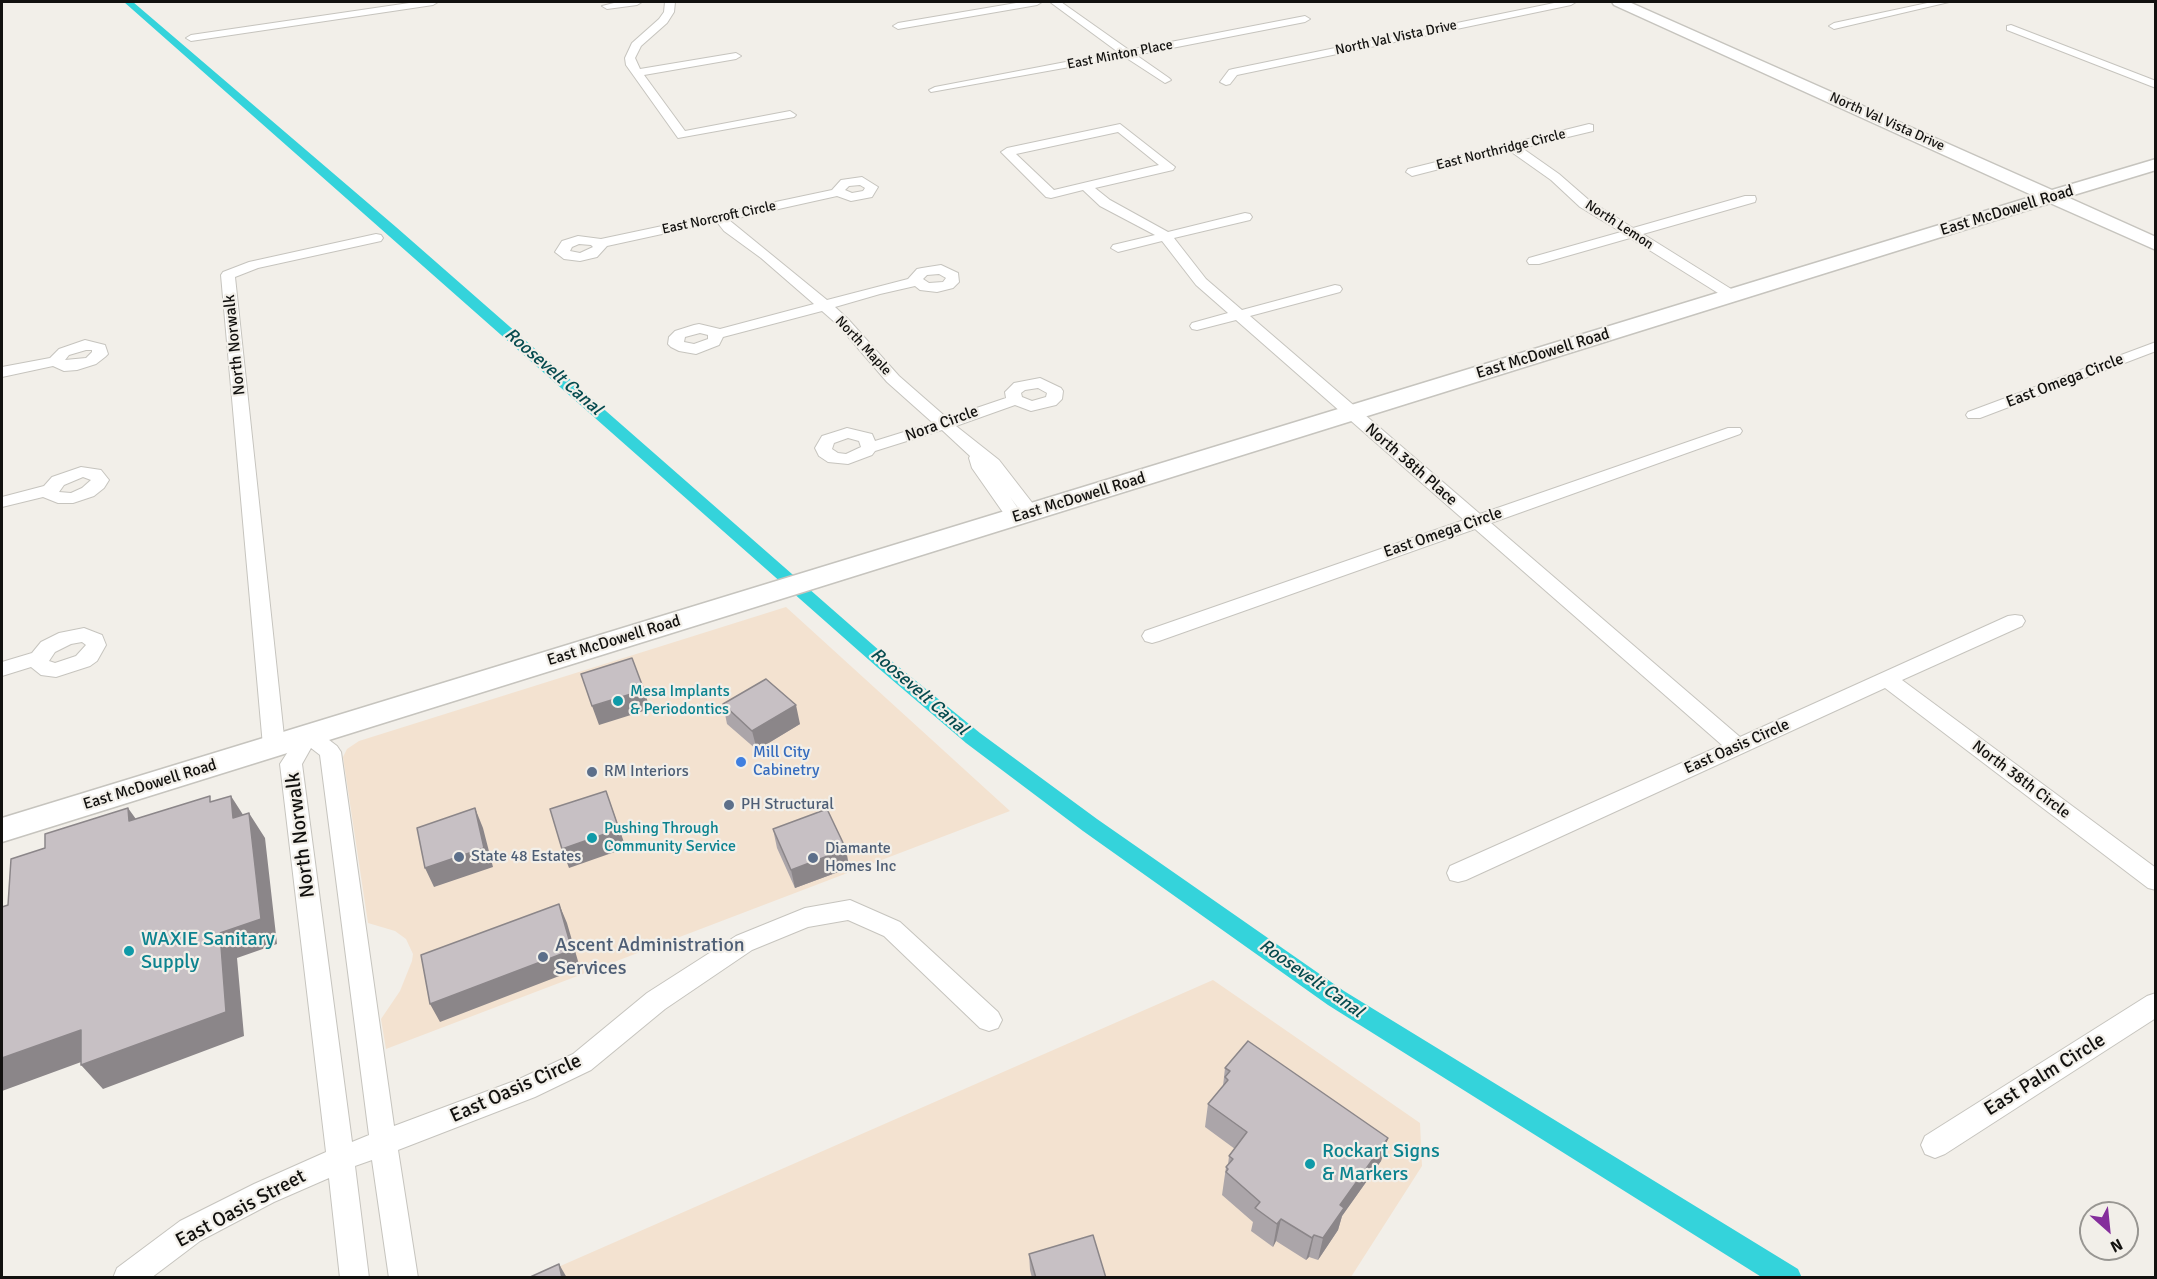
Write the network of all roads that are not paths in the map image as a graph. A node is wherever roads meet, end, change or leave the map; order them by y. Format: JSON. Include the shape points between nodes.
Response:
{"nodes":[{"id":1,"x":433,"y":2,"type":"edge"},
{"id":2,"x":637,"y":2,"type":"edge"},
{"id":3,"x":673,"y":2,"type":"edge"},
{"id":4,"x":1036,"y":2,"type":"edge"},
{"id":5,"x":1055,"y":2,"type":"edge"},
{"id":6,"x":1571,"y":2,"type":"edge"},
{"id":7,"x":1628,"y":2,"type":"edge"},
{"id":8,"x":1935,"y":2,"type":"edge"},
{"id":9,"x":607,"y":6,"type":"dead end"},
{"id":10,"x":1305,"y":19,"type":"dead end"},
{"id":11,"x":898,"y":26,"type":"dead end"},
{"id":12,"x":1834,"y":26,"type":"dead end"},
{"id":13,"x":2011,"y":28,"type":"dead end"},
{"id":14,"x":192,"y":38,"type":"dead end"},
{"id":15,"x":1128,"y":53,"type":"junction"},
{"id":16,"x":736,"y":56,"type":"dead end"},
{"id":17,"x":637,"y":73,"type":"junction"},
{"id":18,"x":1165,"y":80,"type":"dead end"},
{"id":19,"x":1226,"y":82,"type":"dead end"},
{"id":20,"x":2156,"y":85,"type":"edge"},
{"id":21,"x":935,"y":90,"type":"dead end"},
{"id":22,"x":790,"y":115,"type":"dead end"},
{"id":23,"x":1589,"y":128,"type":"dead end"},
{"id":24,"x":1513,"y":148,"type":"junction"},
{"id":25,"x":2156,"y":164,"type":"edge"},
{"id":26,"x":1412,"y":172,"type":"dead end"},
{"id":27,"x":1086,"y":186,"type":"junction"},
{"id":28,"x":839,"y":192,"type":"dead end"},
{"id":29,"x":2059,"y":195,"type":"junction"},
{"id":30,"x":1750,"y":199,"type":"dead end"},
{"id":31,"x":721,"y":218,"type":"junction"},
{"id":32,"x":1245,"y":218,"type":"dead end"},
{"id":33,"x":2156,"y":232,"type":"edge"},
{"id":34,"x":1631,"y":234,"type":"junction"},
{"id":35,"x":1165,"y":237,"type":"junction"},
{"id":36,"x":376,"y":238,"type":"dead end"},
{"id":37,"x":599,"y":244,"type":"dead end"},
{"id":38,"x":2156,"y":244,"type":"edge"},
{"id":39,"x":1118,"y":248,"type":"dead end"},
{"id":40,"x":1534,"y":261,"type":"dead end"},
{"id":41,"x":916,"y":282,"type":"dead end"},
{"id":42,"x":1335,"y":289,"type":"dead end"},
{"id":43,"x":1731,"y":295,"type":"junction"},
{"id":44,"x":824,"y":306,"type":"junction"},
{"id":45,"x":1238,"y":315,"type":"junction"},
{"id":46,"x":1197,"y":326,"type":"dead end"},
{"id":47,"x":716,"y":334,"type":"dead end"},
{"id":48,"x":2156,"y":346,"type":"edge"},
{"id":49,"x":57,"y":361,"type":"dead end"},
{"id":50,"x":2,"y":372,"type":"edge"},
{"id":51,"x":1015,"y":400,"type":"dead end"},
{"id":52,"x":1352,"y":413,"type":"junction"},
{"id":53,"x":1974,"y":415,"type":"dead end"},
{"id":54,"x":944,"y":424,"type":"junction"},
{"id":55,"x":1734,"y":431,"type":"dead end"},
{"id":56,"x":869,"y":447,"type":"dead end"},
{"id":57,"x":50,"y":490,"type":"dead end"},
{"id":58,"x":2,"y":501,"type":"edge"},
{"id":59,"x":1023,"y":515,"type":"junction"},
{"id":60,"x":1477,"y":522,"type":"junction"},
{"id":61,"x":2015,"y":621,"type":"dead end"},
{"id":62,"x":1152,"y":636,"type":"dead end"},
{"id":63,"x":39,"y":658,"type":"dead end"},
{"id":64,"x":2,"y":669,"type":"edge"},
{"id":65,"x":1886,"y":679,"type":"junction"},
{"id":66,"x":309,"y":735,"type":"junction"},
{"id":67,"x":274,"y":746,"type":"junction"},
{"id":68,"x":1738,"y":747,"type":"junction"},
{"id":69,"x":2,"y":830,"type":"edge"},
{"id":70,"x":1458,"y":873,"type":"dead end"},
{"id":71,"x":2156,"y":881,"type":"edge"},
{"id":72,"x":2156,"y":1005,"type":"edge"},
{"id":73,"x":989,"y":1020,"type":"dead end"},
{"id":74,"x":1935,"y":1145,"type":"dead end"},
{"id":75,"x":362,"y":1151,"type":"junction"},
{"id":76,"x":127,"y":1278,"type":"edge"},
{"id":77,"x":355,"y":1278,"type":"edge"},
{"id":78,"x":404,"y":1278,"type":"edge"}],
"edges":[{"from":1,"to":14,"type":"street"},
{"from":2,"to":9,"type":"street"},
{"from":3,"to":17,"type":"street","via":[[663,21],[632,51],[631,65]]},
{"from":4,"to":11,"type":"street"},
{"from":5,"to":15,"type":"street"},
{"from":6,"to":19,"type":"street","name":"North Val Vista Drive","via":[[1233,72]]},
{"from":7,"to":29,"type":"main road","name":"North Val Vista Drive"},
{"from":8,"to":12,"type":"street"},
{"from":10,"to":15,"type":"street","name":"East Minton Place"},
{"from":13,"to":20,"type":"street"},
{"from":15,"to":18,"type":"street"},
{"from":15,"to":21,"type":"street","name":"East Minton Place"},
{"from":16,"to":17,"type":"street"},
{"from":17,"to":22,"type":"street","via":[[682,135]]},
{"from":23,"to":24,"type":"street","name":"East Northridge Circle"},
{"from":24,"to":26,"type":"street","name":"East Northridge Circle"},
{"from":24,"to":34,"type":"street","name":"North Lemon"},
{"from":25,"to":29,"type":"main road","name":"East McDowell Road"},
{"from":27,"to":27,"type":"street","via":[[1051,194],[1006,152],[1120,128],[1169,168]]},
{"from":27,"to":35,"type":"street","name":"North 38th Place","via":[[1105,203]]},
{"from":28,"to":31,"type":"street","name":"East Norcroft Circle"},
{"from":29,"to":33,"type":"main road","name":"North Val Vista Drive"},
{"from":29,"to":38,"type":"main road","name":"North Val Vista Drive"},
{"from":29,"to":43,"type":"main road","name":"East McDowell Road"},
{"from":30,"to":34,"type":"street"},
{"from":31,"to":37,"type":"street","name":"East Norcroft Circle"},
{"from":31,"to":44,"type":"street","name":"North Maple"},
{"from":32,"to":35,"type":"street"},
{"from":34,"to":40,"type":"street"},
{"from":34,"to":43,"type":"street","name":"North Lemon"},
{"from":35,"to":39,"type":"street"},
{"from":35,"to":45,"type":"street","name":"North 38th Place","via":[[1201,282]]},
{"from":36,"to":67,"type":"street","name":"North Norwalk","via":[[254,265],[228,275]]},
{"from":41,"to":44,"type":"street"},
{"from":42,"to":45,"type":"street"},
{"from":43,"to":52,"type":"main road","name":"East McDowell Road"},
{"from":44,"to":47,"type":"street"},
{"from":44,"to":54,"type":"street","name":"North Maple","via":[[893,379]]},
{"from":45,"to":46,"type":"street"},
{"from":45,"to":52,"type":"street","name":"North 38th Place"},
{"from":48,"to":53,"type":"street","name":"East Omega Circle"},
{"from":49,"to":50,"type":"street"},
{"from":51,"to":54,"type":"street","name":"Nora Circle"},
{"from":52,"to":59,"type":"main road","name":"East McDowell Road"},
{"from":52,"to":60,"type":"street","name":"North 38th Place"},
{"from":54,"to":56,"type":"street","name":"Nora Circle"},
{"from":54,"to":59,"type":"street","name":"North Maple","via":[[976,452],[980,468]]},
{"from":55,"to":60,"type":"street","name":"East Omega Circle"},
{"from":57,"to":58,"type":"street"},
{"from":59,"to":66,"type":"main road","name":"East McDowell Road"},
{"from":60,"to":62,"type":"street","name":"East Omega Circle"},
{"from":60,"to":68,"type":"street","name":"North 38th Place"},
{"from":61,"to":65,"type":"street","name":"East Oasis Circle"},
{"from":63,"to":64,"type":"street"},
{"from":65,"to":68,"type":"street","name":"East Oasis Circle"},
{"from":65,"to":71,"type":"street","name":"North 38th Circle"},
{"from":66,"to":67,"type":"main road","name":"East McDowell Road"},
{"from":66,"to":75,"type":"street","name":"North Norwalk","via":[[291,764]]},
{"from":66,"to":75,"type":"street","name":"North Norwalk","via":[[330,752],[364,1014]]},
{"from":67,"to":69,"type":"main road","name":"East McDowell Road"},
{"from":68,"to":70,"type":"street","name":"East Oasis Circle"},
{"from":72,"to":74,"type":"street","name":"East Palm Circle"},
{"from":73,"to":75,"type":"street","name":"East Oasis Circle","via":[[892,929],[849,910],[805,918],[744,943],[656,1001],[582,1062],[526,1089]]},
{"from":75,"to":76,"type":"street","name":"East Oasis Street","via":[[264,1193],[190,1231]]},
{"from":75,"to":77,"type":"street","name":"North Norwalk"},
{"from":75,"to":78,"type":"street","name":"North Norwalk"}]}
